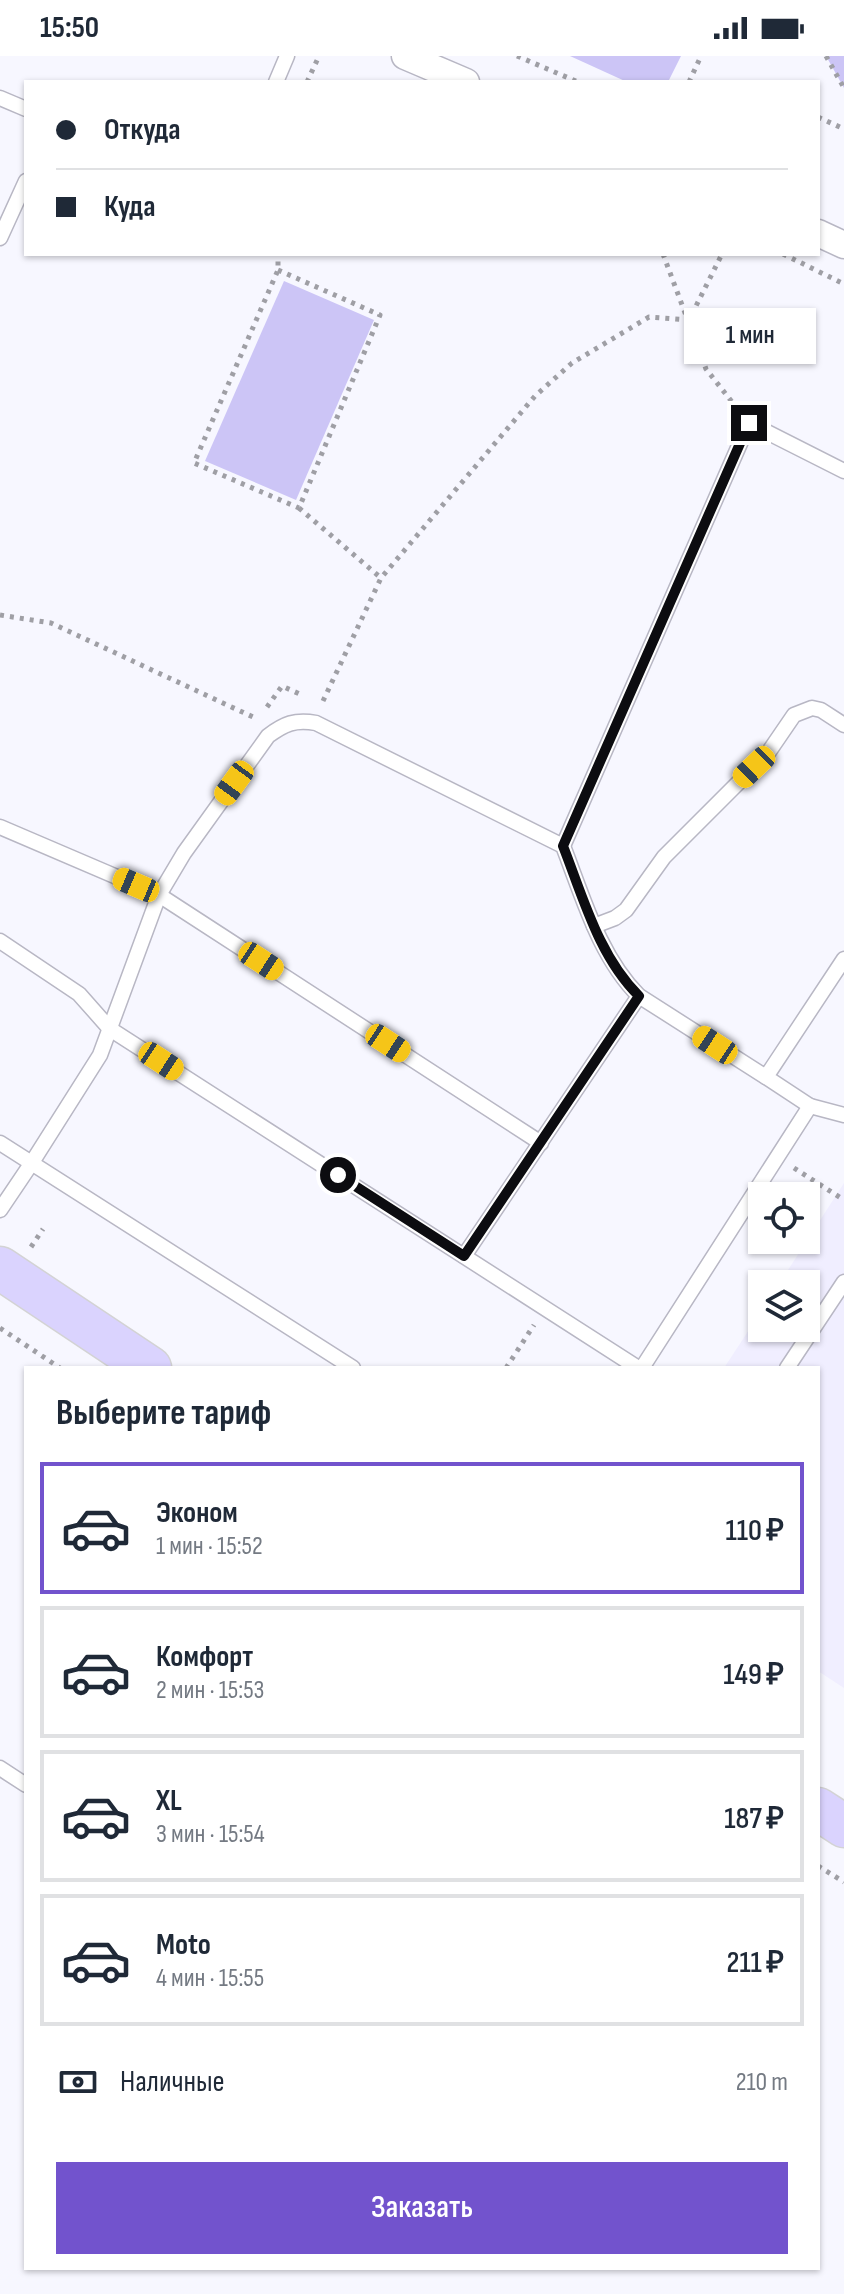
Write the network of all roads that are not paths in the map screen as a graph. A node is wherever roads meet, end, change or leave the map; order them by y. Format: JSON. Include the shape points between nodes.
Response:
{"nodes":[{"id":1,"x":287,"y":56,"type":"edge"},
{"id":2,"x":405,"y":56,"type":"edge"},
{"id":3,"x":277,"y":80,"type":"edge"},
{"id":4,"x":461,"y":80,"type":"edge"},
{"id":5,"x":0,"y":98,"type":"edge"},
{"id":6,"x":24,"y":108,"type":"edge"},
{"id":7,"x":24,"y":185,"type":"edge"},
{"id":8,"x":820,"y":234,"type":"edge"},
{"id":9,"x":0,"y":238,"type":"edge"},
{"id":10,"x":844,"y":245,"type":"edge"},
{"id":11,"x":844,"y":471,"type":"edge"},
{"id":12,"x":844,"y":725,"type":"edge"},
{"id":13,"x":0,"y":827,"type":"edge"},
{"id":14,"x":563,"y":846,"type":"junction"},
{"id":15,"x":159,"y":895,"type":"junction"},
{"id":16,"x":594,"y":926,"type":"junction"},
{"id":17,"x":0,"y":941,"type":"edge"},
{"id":18,"x":844,"y":959,"type":"edge"},
{"id":19,"x":639,"y":996,"type":"junction"},
{"id":20,"x":110,"y":1029,"type":"junction"},
{"id":21,"x":766,"y":1077,"type":"junction"},
{"id":22,"x":810,"y":1106,"type":"junction"},
{"id":23,"x":844,"y":1115,"type":"edge"},
{"id":24,"x":0,"y":1143,"type":"edge"},
{"id":25,"x":541,"y":1143,"type":"junction"},
{"id":26,"x":31,"y":1164,"type":"junction"},
{"id":27,"x":0,"y":1210,"type":"edge"},
{"id":28,"x":464,"y":1256,"type":"junction"},
{"id":29,"x":0,"y":1268,"type":"edge"},
{"id":30,"x":844,"y":1282,"type":"edge"},
{"id":31,"x":147,"y":1366,"type":"edge"},
{"id":32,"x":350,"y":1366,"type":"edge"},
{"id":33,"x":637,"y":1366,"type":"edge"},
{"id":34,"x":641,"y":1366,"type":"edge"},
{"id":35,"x":788,"y":1366,"type":"edge"},
{"id":36,"x":0,"y":1768,"type":"edge"},
{"id":37,"x":24,"y":1784,"type":"edge"},
{"id":38,"x":820,"y":1810,"type":"edge"},
{"id":39,"x":844,"y":1826,"type":"edge"}],
"edges":[{"from":1,"to":3,"type":"lane"},
{"from":2,"to":4,"type":"street"},
{"from":5,"to":6,"type":"lane"},
{"from":7,"to":9,"type":"lane"},
{"from":8,"to":10,"type":"street"},
{"from":11,"to":14,"type":"lane","via":[[749,423]]},
{"from":12,"to":16,"type":"lane","via":[[812,708],[794,715],[768,753],[664,857],[626,910]]},
{"from":13,"to":15,"type":"lane"},
{"from":14,"to":15,"type":"lane","via":[[316,723],[302,721],[284,724],[268,736]]},
{"from":14,"to":16,"type":"lane"},
{"from":15,"to":20,"type":"lane"},
{"from":15,"to":25,"type":"lane"},
{"from":16,"to":19,"type":"lane","via":[[614,966]]},
{"from":17,"to":20,"type":"lane","via":[[79,994]]},
{"from":18,"to":21,"type":"lane"},
{"from":19,"to":21,"type":"lane"},
{"from":19,"to":25,"type":"lane"},
{"from":20,"to":26,"type":"lane","via":[[100,1055]]},
{"from":20,"to":28,"type":"lane"},
{"from":21,"to":22,"type":"lane"},
{"from":22,"to":23,"type":"lane"},
{"from":22,"to":34,"type":"lane"},
{"from":24,"to":26,"type":"lane"},
{"from":25,"to":28,"type":"lane"},
{"from":26,"to":27,"type":"lane"},
{"from":26,"to":32,"type":"lane"},
{"from":28,"to":33,"type":"lane"},
{"from":29,"to":31,"type":"main road"},
{"from":30,"to":35,"type":"lane"},
{"from":36,"to":37,"type":"lane"},
{"from":38,"to":39,"type":"main road"}]}
